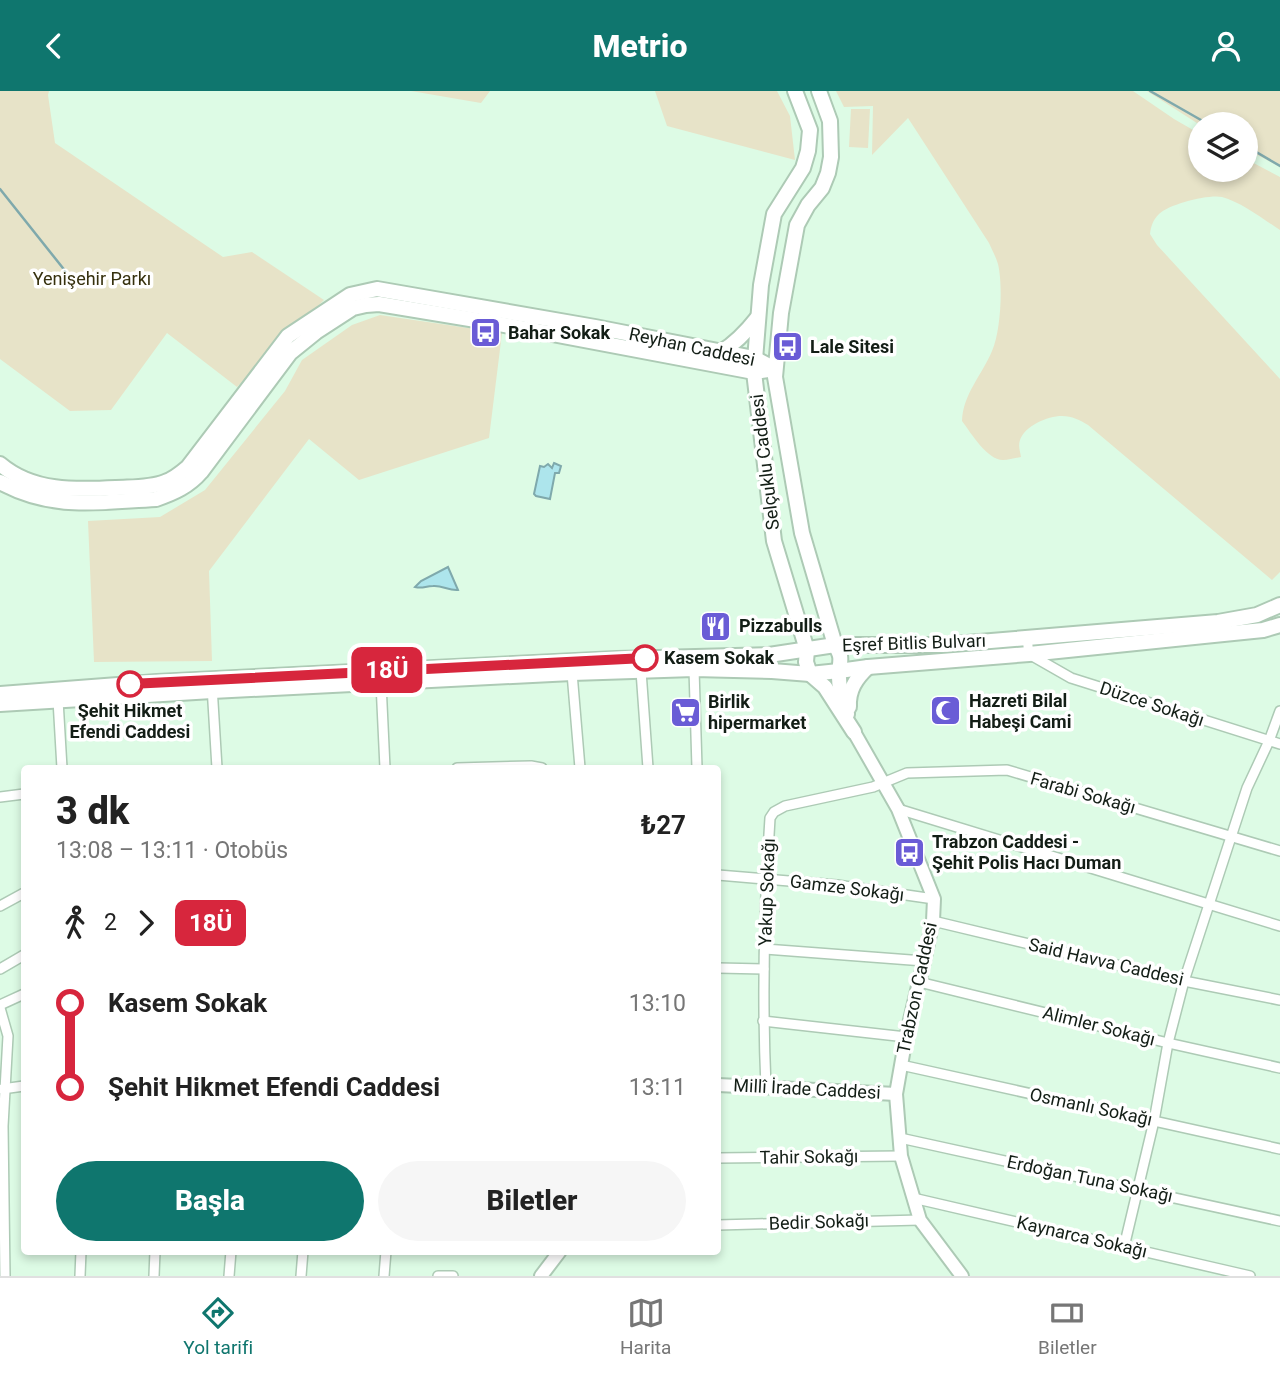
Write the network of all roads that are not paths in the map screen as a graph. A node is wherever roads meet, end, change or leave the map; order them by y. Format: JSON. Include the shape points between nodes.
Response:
{"nodes":[{"id":1,"x":795,"y":91,"type":"edge"},
{"id":2,"x":818,"y":91,"type":"edge"},
{"id":3,"x":758,"y":317,"type":"junction"},
{"id":4,"x":721,"y":352,"type":"junction"},
{"id":5,"x":754,"y":365,"type":"junction"},
{"id":6,"x":775,"y":369,"type":"junction"},
{"id":7,"x":0,"y":464,"type":"edge"},
{"id":8,"x":0,"y":482,"type":"edge"},
{"id":9,"x":1280,"y":605,"type":"edge"},
{"id":10,"x":797,"y":618,"type":"junction"},
{"id":11,"x":1280,"y":625,"type":"edge"},
{"id":12,"x":1027,"y":638,"type":"junction"},
{"id":13,"x":835,"y":645,"type":"junction"},
{"id":14,"x":807,"y":650,"type":"junction"},
{"id":15,"x":780,"y":654,"type":"junction"},
{"id":16,"x":1029,"y":654,"type":"junction"},
{"id":17,"x":869,"y":667,"type":"junction"},
{"id":18,"x":694,"y":669,"type":"junction"},
{"id":19,"x":641,"y":671,"type":"junction"},
{"id":20,"x":839,"y":671,"type":"junction"},
{"id":21,"x":572,"y":673,"type":"junction"},
{"id":22,"x":810,"y":674,"type":"junction"},
{"id":23,"x":381,"y":683,"type":"junction"},
{"id":24,"x":212,"y":685,"type":"junction"},
{"id":25,"x":0,"y":695,"type":"edge"},
{"id":26,"x":58,"y":700,"type":"junction"},
{"id":27,"x":0,"y":704,"type":"edge"},
{"id":28,"x":1280,"y":711,"type":"edge"},
{"id":29,"x":854,"y":733,"type":"junction"},
{"id":30,"x":1269,"y":741,"type":"junction"},
{"id":31,"x":1280,"y":744,"type":"edge"},
{"id":32,"x":62,"y":765,"type":"edge"},
{"id":33,"x":217,"y":765,"type":"edge"},
{"id":34,"x":385,"y":765,"type":"edge"},
{"id":35,"x":580,"y":765,"type":"edge"},
{"id":36,"x":648,"y":765,"type":"edge"},
{"id":37,"x":697,"y":765,"type":"edge"},
{"id":38,"x":883,"y":783,"type":"junction"},
{"id":39,"x":21,"y":794,"type":"edge"},
{"id":40,"x":0,"y":797,"type":"edge"},
{"id":41,"x":898,"y":809,"type":"junction"},
{"id":42,"x":1231,"y":837,"type":"junction"},
{"id":43,"x":1280,"y":852,"type":"edge"},
{"id":44,"x":721,"y":875,"type":"edge"},
{"id":45,"x":766,"y":879,"type":"junction"},
{"id":46,"x":21,"y":895,"type":"edge"},
{"id":47,"x":934,"y":899,"type":"junction"},
{"id":48,"x":1209,"y":904,"type":"junction"},
{"id":49,"x":0,"y":906,"type":"edge"},
{"id":50,"x":933,"y":921,"type":"junction"},
{"id":51,"x":1280,"y":926,"type":"edge"},
{"id":52,"x":765,"y":949,"type":"junction"},
{"id":53,"x":21,"y":957,"type":"edge"},
{"id":54,"x":925,"y":961,"type":"junction"},
{"id":55,"x":721,"y":968,"type":"edge"},
{"id":56,"x":0,"y":969,"type":"edge"},
{"id":57,"x":764,"y":969,"type":"junction"},
{"id":58,"x":1184,"y":981,"type":"junction"},
{"id":59,"x":919,"y":982,"type":"junction"},
{"id":60,"x":21,"y":996,"type":"edge"},
{"id":61,"x":1280,"y":1000,"type":"edge"},
{"id":62,"x":0,"y":1007,"type":"edge"},
{"id":63,"x":763,"y":1021,"type":"junction"},
{"id":64,"x":905,"y":1037,"type":"junction"},
{"id":65,"x":1168,"y":1043,"type":"junction"},
{"id":66,"x":901,"y":1065,"type":"junction"},
{"id":67,"x":1280,"y":1067,"type":"edge"},
{"id":68,"x":721,"y":1085,"type":"edge"},
{"id":69,"x":21,"y":1086,"type":"edge"},
{"id":70,"x":766,"y":1087,"type":"junction"},
{"id":71,"x":3,"y":1088,"type":"edge"},
{"id":72,"x":896,"y":1094,"type":"junction"},
{"id":73,"x":1154,"y":1121,"type":"junction"},
{"id":74,"x":900,"y":1138,"type":"junction"},
{"id":75,"x":1280,"y":1149,"type":"edge"},
{"id":76,"x":901,"y":1156,"type":"junction"},
{"id":77,"x":721,"y":1158,"type":"edge"},
{"id":78,"x":1138,"y":1190,"type":"junction"},
{"id":79,"x":913,"y":1198,"type":"junction"},
{"id":80,"x":920,"y":1220,"type":"junction"},
{"id":81,"x":1280,"y":1221,"type":"edge"},
{"id":82,"x":721,"y":1226,"type":"edge"},
{"id":83,"x":1124,"y":1247,"type":"junction"},
{"id":84,"x":81,"y":1255,"type":"edge"},
{"id":85,"x":155,"y":1255,"type":"edge"},
{"id":86,"x":231,"y":1255,"type":"edge"},
{"id":87,"x":303,"y":1255,"type":"edge"},
{"id":88,"x":386,"y":1255,"type":"edge"},
{"id":89,"x":557,"y":1255,"type":"edge"},
{"id":90,"x":5,"y":1276,"type":"edge"},
{"id":91,"x":80,"y":1276,"type":"edge"},
{"id":92,"x":154,"y":1276,"type":"edge"},
{"id":93,"x":229,"y":1276,"type":"edge"},
{"id":94,"x":301,"y":1276,"type":"edge"},
{"id":95,"x":384,"y":1276,"type":"edge"},
{"id":96,"x":438,"y":1276,"type":"edge"},
{"id":97,"x":453,"y":1276,"type":"edge"},
{"id":98,"x":541,"y":1276,"type":"edge"},
{"id":99,"x":962,"y":1276,"type":"edge"},
{"id":100,"x":1250,"y":1276,"type":"edge"}],
"edges":[{"from":1,"to":3,"type":"main road","name":"Selçuklu Caddesi","via":[[810,130],[808,151],[803,168],[774,214]]},
{"from":2,"to":6,"type":"main road","name":"Selçuklu Caddesi","via":[[830,121],[831,157],[822,188],[797,225],[780,313]]},
{"from":3,"to":4,"type":"main road"},
{"from":3,"to":5,"type":"main road","name":"Selçuklu Caddesi"},
{"from":4,"to":5,"type":"main road","name":"Reyhan Caddesi"},
{"from":4,"to":7,"type":"main road","name":"Reyhan Caddesi","via":[[391,290],[364,291],[333,305],[288,336],[188,467],[165,482],[144,487],[63,489],[23,479]]},
{"from":5,"to":6,"type":"main road","name":"Reyhan Caddesi"},
{"from":5,"to":8,"type":"main road","name":"Reyhan Caddesi","via":[[366,305],[337,318],[290,353],[201,472],[168,495],[69,503],[34,497]]},
{"from":5,"to":10,"type":"main road","name":"Selçuklu Caddesi","via":[[774,541]]},
{"from":6,"to":13,"type":"main road","name":"Selçuklu Caddesi","via":[[802,533]]},
{"from":9,"to":12,"type":"main road","name":"Eşref Bitlis Bulvarı","via":[[1240,619]]},
{"from":10,"to":14,"type":"main road","name":"Selçuklu Caddesi"},
{"from":10,"to":15,"type":"main road","via":[[795,632]]},
{"from":11,"to":16,"type":"main road","name":"Eşref Bitlis Bulvarı"},
{"from":12,"to":13,"type":"main road","name":"Eşref Bitlis Bulvarı","via":[[943,645]]},
{"from":12,"to":16,"type":"street"},
{"from":13,"to":14,"type":"main road","name":"Eşref Bitlis Bulvarı"},
{"from":13,"to":20,"type":"main road","name":"Selçuklu Caddesi","via":[[840,653]]},
{"from":14,"to":15,"type":"main road","name":"Eşref Bitlis Bulvarı"},
{"from":14,"to":22,"type":"main road","name":"Selçuklu Caddesi"},
{"from":15,"to":24,"type":"main road","name":"Eşref Bitlis Bulvarı","via":[[617,659]]},
{"from":16,"to":17,"type":"main road","name":"Eşref Bitlis Bulvarı"},
{"from":16,"to":30,"type":"street","name":"Düzce Sokağı","via":[[1071,678]]},
{"from":17,"to":20,"type":"main road","name":"Eşref Bitlis Bulvarı"},
{"from":17,"to":29,"type":"main road","via":[[848,697]]},
{"from":18,"to":19,"type":"main road","name":"Eşref Bitlis Bulvarı"},
{"from":18,"to":22,"type":"main road","name":"Eşref Bitlis Bulvarı"},
{"from":18,"to":37,"type":"street"},
{"from":19,"to":21,"type":"main road","name":"Eşref Bitlis Bulvarı"},
{"from":19,"to":36,"type":"street"},
{"from":20,"to":22,"type":"main road","name":"Eşref Bitlis Bulvarı"},
{"from":20,"to":29,"type":"main road","name":"Selçuklu Caddesi"},
{"from":21,"to":23,"type":"main road","name":"Eşref Bitlis Bulvarı"},
{"from":21,"to":35,"type":"street"},
{"from":22,"to":29,"type":"main road","name":"Trabzon Caddesi","via":[[825,687]]},
{"from":23,"to":24,"type":"main road","name":"Eşref Bitlis Bulvarı"},
{"from":23,"to":34,"type":"street"},
{"from":24,"to":25,"type":"main road","name":"Eşref Bitlis Bulvarı"},
{"from":24,"to":26,"type":"main road","name":"Eşref Bitlis Bulvarı"},
{"from":24,"to":33,"type":"street"},
{"from":26,"to":27,"type":"main road","name":"Eşref Bitlis Bulvarı"},
{"from":26,"to":32,"type":"street"},
{"from":28,"to":30,"type":"street"},
{"from":29,"to":38,"type":"main road","name":"Trabzon Caddesi"},
{"from":30,"to":31,"type":"street","name":"Düzce Sokağı"},
{"from":30,"to":42,"type":"street"},
{"from":38,"to":41,"type":"main road","name":"Trabzon Caddesi"},
{"from":38,"to":42,"type":"street","name":"Farabi Sokağı","via":[[907,773],[1007,771]]},
{"from":38,"to":45,"type":"street","name":"Yakup Sokağı","via":[[774,812]]},
{"from":39,"to":40,"type":"street"},
{"from":41,"to":47,"type":"main road","name":"Trabzon Caddesi"},
{"from":41,"to":48,"type":"street"},
{"from":42,"to":43,"type":"street","name":"Farabi Sokağı"},
{"from":42,"to":48,"type":"street"},
{"from":44,"to":45,"type":"street","name":"Gamze Sokağı"},
{"from":45,"to":47,"type":"street","name":"Gamze Sokağı"},
{"from":45,"to":52,"type":"street","name":"Yakup Sokağı"},
{"from":46,"to":49,"type":"street"},
{"from":47,"to":50,"type":"main road","name":"Trabzon Caddesi"},
{"from":48,"to":51,"type":"street"},
{"from":48,"to":58,"type":"street"},
{"from":50,"to":54,"type":"main road","name":"Trabzon Caddesi"},
{"from":50,"to":58,"type":"street","name":"Said Havva Caddesi"},
{"from":52,"to":54,"type":"street"},
{"from":52,"to":57,"type":"street","name":"Yakup Sokağı"},
{"from":53,"to":56,"type":"street"},
{"from":54,"to":59,"type":"main road","name":"Trabzon Caddesi"},
{"from":55,"to":57,"type":"street"},
{"from":57,"to":63,"type":"street","name":"Yakup Sokağı"},
{"from":58,"to":61,"type":"street","name":"Said Havva Caddesi"},
{"from":58,"to":65,"type":"street"},
{"from":59,"to":64,"type":"main road","name":"Trabzon Caddesi"},
{"from":59,"to":65,"type":"street","name":"Alimler Sokağı"},
{"from":60,"to":62,"type":"street"},
{"from":62,"to":71,"type":"street","via":[[8,1036]]},
{"from":63,"to":64,"type":"street"},
{"from":63,"to":70,"type":"street","name":"Yakup Sokağı"},
{"from":64,"to":66,"type":"main road","name":"Trabzon Caddesi"},
{"from":65,"to":67,"type":"street","name":"Alimler Sokağı"},
{"from":65,"to":73,"type":"street"},
{"from":66,"to":72,"type":"main road","name":"Trabzon Caddesi"},
{"from":66,"to":73,"type":"street","name":"Osmanlı Sokağı"},
{"from":68,"to":70,"type":"main road","name":"Millî İrade Caddesi"},
{"from":69,"to":71,"type":"street"},
{"from":70,"to":72,"type":"main road","name":"Millî İrade Caddesi"},
{"from":71,"to":90,"type":"street"},
{"from":72,"to":74,"type":"main road","name":"Trabzon Caddesi"},
{"from":73,"to":75,"type":"street","name":"Osmanlı Sokağı"},
{"from":73,"to":78,"type":"street"},
{"from":74,"to":76,"type":"main road","name":"Trabzon Caddesi"},
{"from":74,"to":78,"type":"street","name":"Erdoğan Tuna Sokağı"},
{"from":76,"to":77,"type":"street","name":"Tahir Sokağı"},
{"from":76,"to":79,"type":"main road","name":"Trabzon Caddesi"},
{"from":78,"to":81,"type":"street","name":"Erdoğan Tuna Sokağı"},
{"from":78,"to":83,"type":"street"},
{"from":79,"to":80,"type":"main road","name":"Trabzon Caddesi"},
{"from":79,"to":83,"type":"street","name":"Kaynarca Sokağı"},
{"from":80,"to":82,"type":"street","name":"Bedir Sokağı"},
{"from":80,"to":99,"type":"main road","name":"Trabzon Caddesi"},
{"from":83,"to":100,"type":"street","name":"Kaynarca Sokağı"},
{"from":84,"to":91,"type":"street"},
{"from":85,"to":92,"type":"street"},
{"from":86,"to":93,"type":"street"},
{"from":87,"to":94,"type":"street"},
{"from":88,"to":95,"type":"street"},
{"from":89,"to":98,"type":"main road"},
{"from":96,"to":97,"type":"street"}]}
